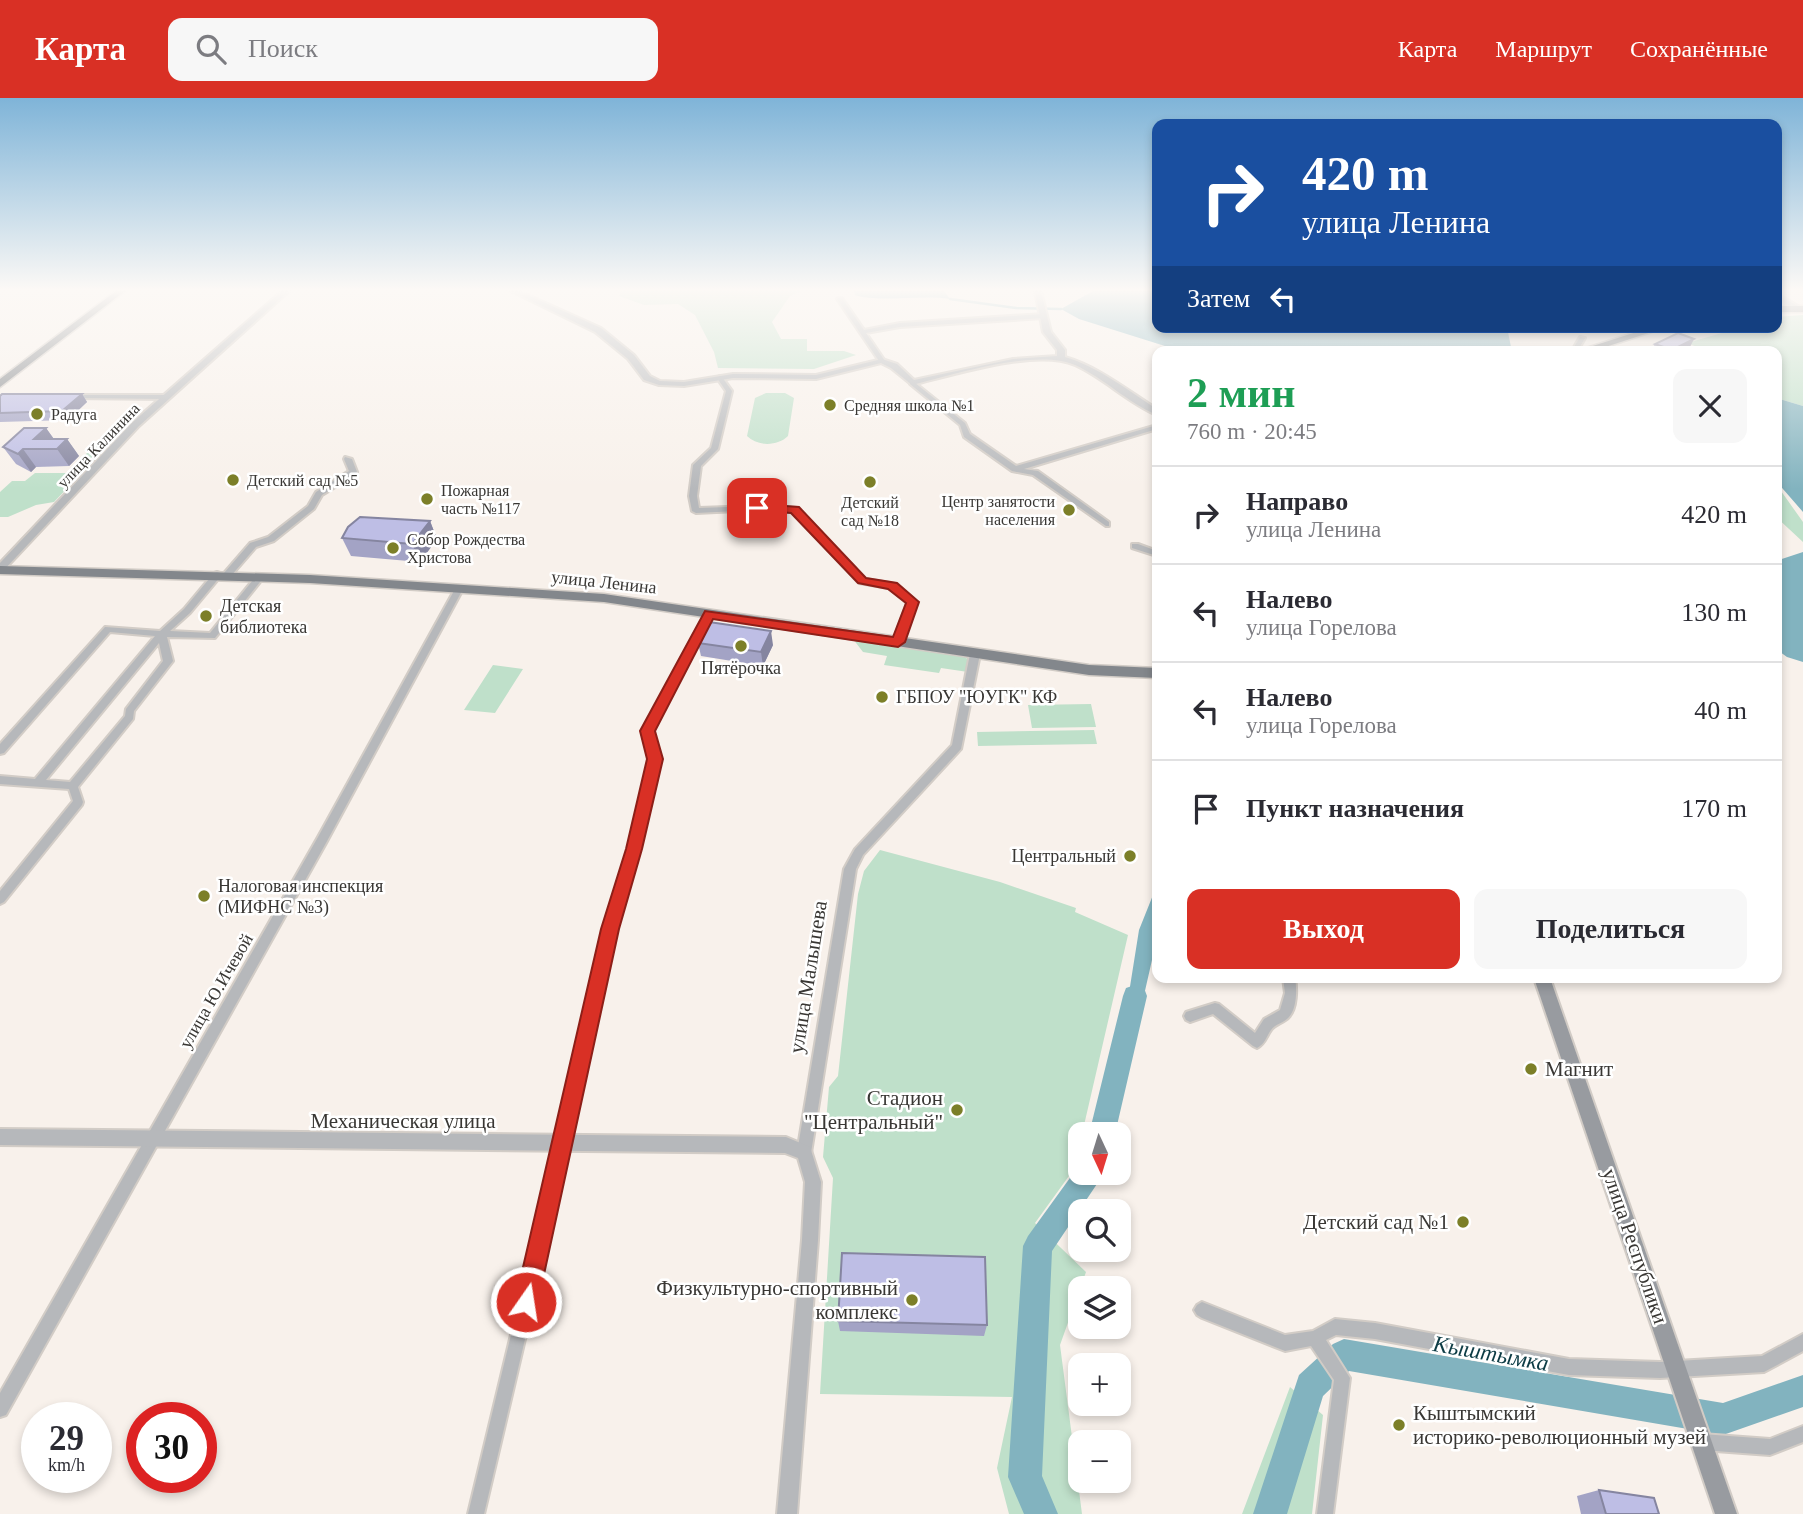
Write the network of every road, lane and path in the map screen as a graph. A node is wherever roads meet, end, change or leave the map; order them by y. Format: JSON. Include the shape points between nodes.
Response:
{"nodes":[{"id":1,"x":35,"y":357,"type":"edge"},
{"id":2,"x":211,"y":357,"type":"edge"},
{"id":3,"x":631,"y":357,"type":"edge"},
{"id":4,"x":879,"y":357,"type":"edge"},
{"id":5,"x":1061,"y":357,"type":"joint"},
{"id":6,"x":882,"y":361,"type":"junction"},
{"id":7,"x":720,"y":378,"type":"junction"},
{"id":8,"x":659,"y":383,"type":"joint"},
{"id":9,"x":912,"y":383,"type":"junction"},
{"id":10,"x":0,"y":384,"type":"edge"},
{"id":11,"x":58,"y":397,"type":"edge"},
{"id":12,"x":167,"y":397,"type":"junction"},
{"id":13,"x":1152,"y":410,"type":"edge"},
{"id":14,"x":1152,"y":428,"type":"edge"},
{"id":15,"x":348,"y":459,"type":"dead end"},
{"id":16,"x":1015,"y":469,"type":"junction"},
{"id":17,"x":1106,"y":524,"type":"dead end"},
{"id":18,"x":1135,"y":546,"type":"dead end"},
{"id":19,"x":1152,"y":552,"type":"edge"},
{"id":20,"x":0,"y":569,"type":"edge"},
{"id":21,"x":222,"y":575,"type":"junction"},
{"id":22,"x":260,"y":577,"type":"junction"},
{"id":23,"x":459,"y":589,"type":"junction"},
{"id":24,"x":709,"y":614,"type":"junction"},
{"id":25,"x":162,"y":634,"type":"junction"},
{"id":26,"x":898,"y":642,"type":"junction"},
{"id":27,"x":975,"y":654,"type":"junction"},
{"id":28,"x":1152,"y":673,"type":"edge"},
{"id":29,"x":0,"y":750,"type":"edge"},
{"id":30,"x":0,"y":780,"type":"edge"},
{"id":31,"x":38,"y":782,"type":"junction"},
{"id":32,"x":73,"y":786,"type":"junction"},
{"id":33,"x":0,"y":899,"type":"edge"},
{"id":34,"x":1290,"y":983,"type":"edge"},
{"id":35,"x":1544,"y":983,"type":"edge"},
{"id":36,"x":1190,"y":1016,"type":"dead end"},
{"id":37,"x":0,"y":1138,"type":"edge"},
{"id":38,"x":151,"y":1140,"type":"junction"},
{"id":39,"x":564,"y":1143,"type":"junction"},
{"id":40,"x":804,"y":1153,"type":"junction"},
{"id":41,"x":1202,"y":1310,"type":"dead end"},
{"id":42,"x":1315,"y":1338,"type":"junction"},
{"id":43,"x":1803,"y":1342,"type":"edge"},
{"id":44,"x":1677,"y":1368,"type":"junction"},
{"id":45,"x":0,"y":1409,"type":"edge"},
{"id":46,"x":1699,"y":1433,"type":"junction"},
{"id":47,"x":1803,"y":1434,"type":"edge"},
{"id":48,"x":476,"y":1514,"type":"edge"},
{"id":49,"x":787,"y":1514,"type":"edge"},
{"id":50,"x":1325,"y":1514,"type":"edge"},
{"id":51,"x":1726,"y":1514,"type":"edge"}],
"edges":[{"from":1,"to":10,"type":"main road"},
{"from":2,"to":12,"type":"street","name":"улица Калинина"},
{"from":3,"to":8,"type":"street","via":[[647,378]]},
{"from":4,"to":6,"type":"street"},
{"from":5,"to":9,"type":"street","via":[[975,368]]},
{"from":5,"to":13,"type":"street"},
{"from":6,"to":7,"type":"street","via":[[816,377]]},
{"from":6,"to":9,"type":"street"},
{"from":7,"to":8,"type":"street"},
{"from":7,"to":26,"type":"street","via":[[729,391],[714,449],[697,464],[696,511],[794,510],[862,581],[892,586],[912,602]]},
{"from":9,"to":16,"type":"street","via":[[963,424],[967,435]]},
{"from":11,"to":12,"type":"street"},
{"from":12,"to":20,"type":"street","name":"улица Калинина","via":[[109,451]]},
{"from":14,"to":16,"type":"street"},
{"from":15,"to":21,"type":"street","via":[[353,472],[319,494],[311,507],[271,539],[253,545]]},
{"from":16,"to":17,"type":"street","via":[[1035,473]]},
{"from":18,"to":19,"type":"street"},
{"from":20,"to":21,"type":"main road","name":"улица Ленина"},
{"from":21,"to":22,"type":"main road","name":"улица Ленина"},
{"from":21,"to":25,"type":"street"},
{"from":22,"to":23,"type":"main road","name":"улица Ленина"},
{"from":22,"to":25,"type":"street","via":[[212,636]]},
{"from":23,"to":24,"type":"main road","name":"улица Ленина","via":[[604,598]]},
{"from":23,"to":38,"type":"street","name":"улица Ю.Ичевой"},
{"from":24,"to":26,"type":"main road","name":"улица Ленина"},
{"from":24,"to":39,"type":"street","via":[[647,731],[655,759],[610,929]]},
{"from":25,"to":29,"type":"street","via":[[108,629]]},
{"from":25,"to":31,"type":"street"},
{"from":25,"to":32,"type":"street","via":[[168,661],[129,711],[130,717]]},
{"from":26,"to":27,"type":"main road","name":"улица Ленина"},
{"from":27,"to":28,"type":"main road","name":"улица Ленина","via":[[1089,670]]},
{"from":27,"to":40,"type":"street","name":"улица Малышева","via":[[957,746],[859,852],[850,869]]},
{"from":30,"to":31,"type":"street"},
{"from":31,"to":32,"type":"street"},
{"from":32,"to":33,"type":"street","via":[[78,802]]},
{"from":34,"to":36,"type":"street","via":[[1285,1013],[1268,1023],[1257,1042],[1215,1008]]},
{"from":35,"to":44,"type":"main road","name":"улица Республики"},
{"from":37,"to":38,"type":"street","name":"Механическая улица"},
{"from":38,"to":39,"type":"street","name":"Механическая улица"},
{"from":38,"to":45,"type":"street","name":"улица Ю.Ичевой"},
{"from":39,"to":40,"type":"street","name":"Механическая улица","via":[[786,1145]]},
{"from":39,"to":48,"type":"street"},
{"from":40,"to":49,"type":"street","name":"улица Малышева","via":[[813,1182]]},
{"from":41,"to":42,"type":"street","via":[[1285,1343]]},
{"from":42,"to":44,"type":"street","via":[[1335,1326],[1569,1367]]},
{"from":42,"to":50,"type":"street","via":[[1342,1378]]},
{"from":43,"to":44,"type":"street","via":[[1764,1364]]},
{"from":44,"to":46,"type":"main road","name":"улица Республики"},
{"from":46,"to":47,"type":"street","via":[[1770,1447]]},
{"from":46,"to":51,"type":"main road","name":"улица Республики"}]}
